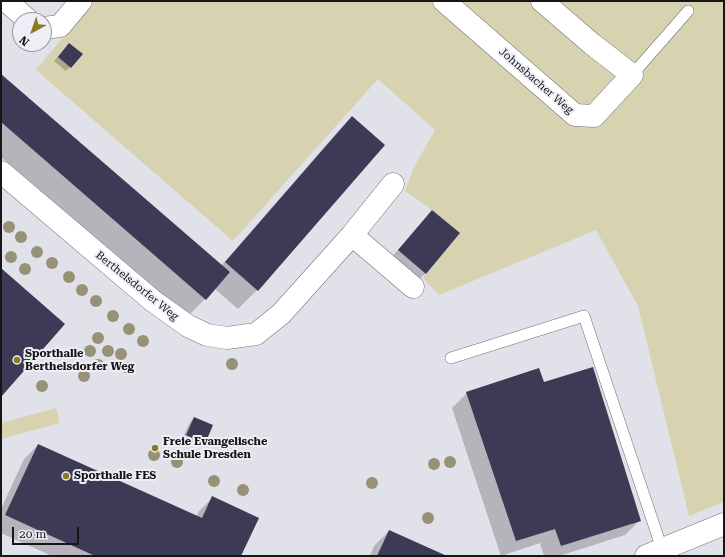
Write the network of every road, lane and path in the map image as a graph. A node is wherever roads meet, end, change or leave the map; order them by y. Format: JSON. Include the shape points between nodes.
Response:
{"nodes":[{"id":1,"x":6,"y":1,"type":"edge"},
{"id":2,"x":81,"y":1,"type":"edge"},
{"id":3,"x":444,"y":1,"type":"edge"},
{"id":4,"x":542,"y":1,"type":"edge"},
{"id":5,"x":688,"y":11,"type":"dead end"},
{"id":6,"x":19,"y":12,"type":"edge"},
{"id":7,"x":52,"y":27,"type":"edge"},
{"id":8,"x":632,"y":75,"type":"junction"},
{"id":9,"x":1,"y":172,"type":"edge"},
{"id":10,"x":393,"y":184,"type":"dead end"},
{"id":11,"x":352,"y":235,"type":"junction"},
{"id":12,"x":413,"y":287,"type":"dead end"},
{"id":13,"x":451,"y":358,"type":"dead end"},
{"id":14,"x":724,"y":524,"type":"edge"},
{"id":15,"x":654,"y":553,"type":"edge"}],
"edges":[{"from":1,"to":6,"type":"street"},
{"from":2,"to":7,"type":"street","via":[[60,26]]},
{"from":3,"to":8,"type":"street","name":"Johnsbacher Weg","via":[[575,115],[594,116]]},
{"from":4,"to":8,"type":"street"},
{"from":5,"to":8,"type":"lane"},
{"from":9,"to":11,"type":"street","name":"Berthelsdorfer Weg","via":[[153,301],[188,326],[207,335],[227,338],[256,334],[281,314]]},
{"from":10,"to":11,"type":"street","name":"Berthelsdorfer Weg"},
{"from":11,"to":12,"type":"street"},
{"from":13,"to":15,"type":"lane","via":[[584,316]]},
{"from":14,"to":15,"type":"street"}]}
